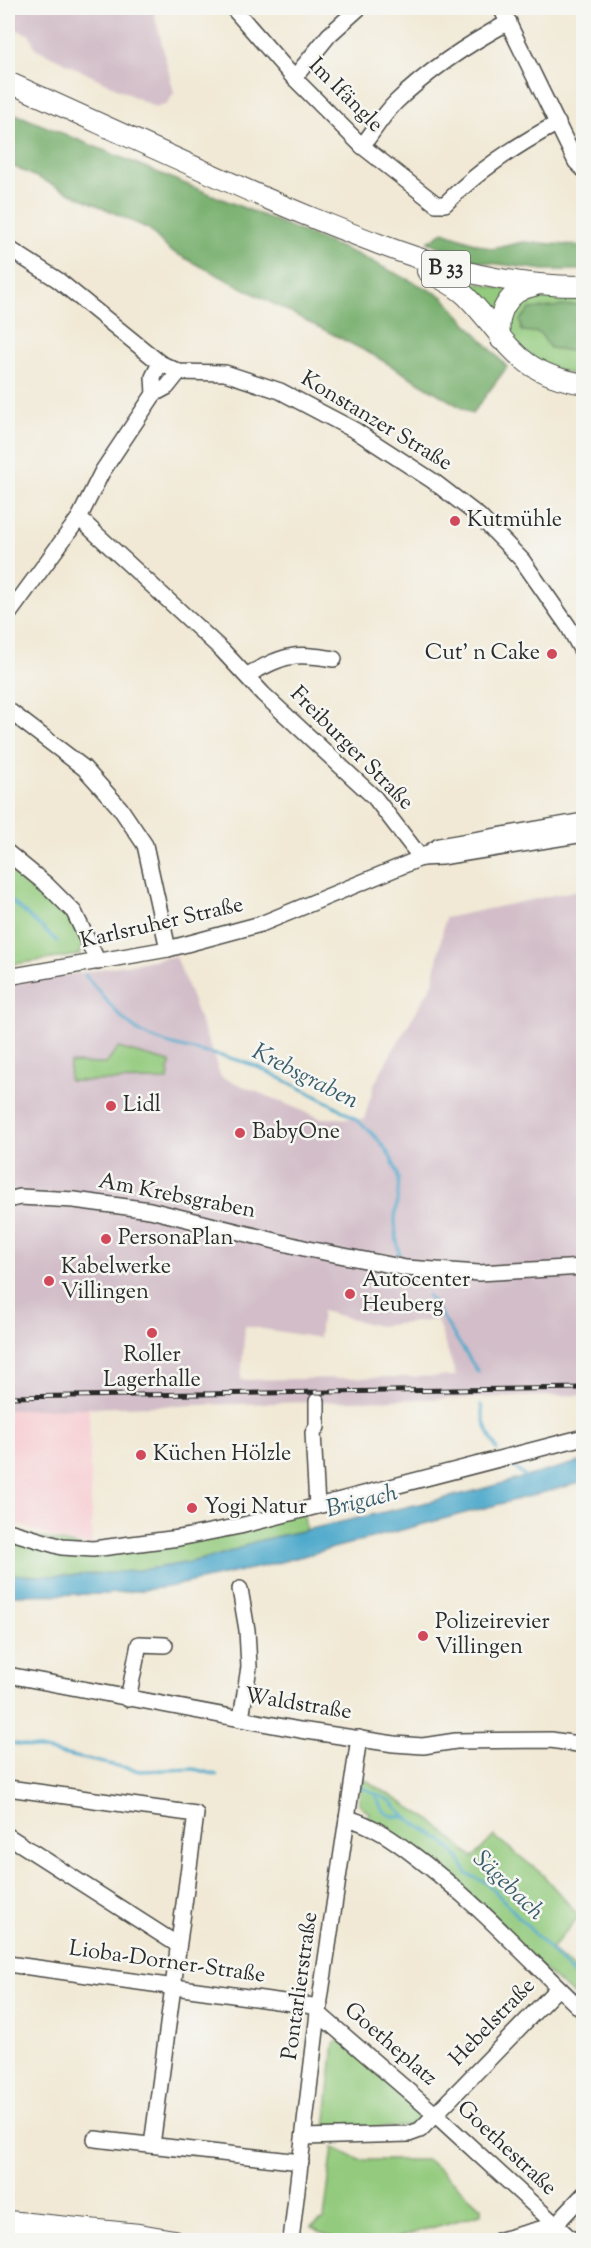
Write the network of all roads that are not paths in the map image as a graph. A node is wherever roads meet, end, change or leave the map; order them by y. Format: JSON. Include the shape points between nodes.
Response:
{"nodes":[{"id":1,"x":232,"y":8,"type":"edge"},
{"id":2,"x":359,"y":8,"type":"edge"},
{"id":3,"x":501,"y":8,"type":"edge"},
{"id":4,"x":509,"y":22,"type":"junction"},
{"id":5,"x":294,"y":78,"type":"junction"},
{"id":6,"x":11,"y":83,"type":"edge"},
{"id":7,"x":558,"y":123,"type":"junction"},
{"id":8,"x":362,"y":146,"type":"junction"},
{"id":9,"x":584,"y":170,"type":"edge"},
{"id":10,"x":361,"y":237,"type":"junction"},
{"id":11,"x":8,"y":248,"type":"edge"},
{"id":12,"x":536,"y":285,"type":"junction"},
{"id":13,"x":584,"y":286,"type":"edge"},
{"id":14,"x":501,"y":340,"type":"junction"},
{"id":15,"x":160,"y":363,"type":"junction"},
{"id":16,"x":178,"y":372,"type":"junction"},
{"id":17,"x":584,"y":384,"type":"edge"},
{"id":18,"x":154,"y":394,"type":"junction"},
{"id":19,"x":79,"y":518,"type":"junction"},
{"id":20,"x":8,"y":615,"type":"edge"},
{"id":21,"x":584,"y":655,"type":"edge"},
{"id":22,"x":334,"y":659,"type":"dead end"},
{"id":23,"x":247,"y":675,"type":"junction"},
{"id":24,"x":8,"y":710,"type":"edge"},
{"id":25,"x":584,"y":821,"type":"edge"},
{"id":26,"x":584,"y":834,"type":"edge"},
{"id":27,"x":8,"y":853,"type":"edge"},
{"id":28,"x":421,"y":858,"type":"junction"},
{"id":29,"x":168,"y":949,"type":"junction"},
{"id":30,"x":91,"y":963,"type":"junction"},
{"id":31,"x":8,"y":977,"type":"edge"},
{"id":32,"x":12,"y":1197,"type":"edge"},
{"id":33,"x":584,"y":1267,"type":"edge"},
{"id":34,"x":317,"y":1401,"type":"dead end"},
{"id":35,"x":584,"y":1437,"type":"edge"},
{"id":36,"x":316,"y":1506,"type":"junction"},
{"id":37,"x":8,"y":1531,"type":"edge"},
{"id":38,"x":240,"y":1589,"type":"dead end"},
{"id":39,"x":165,"y":1645,"type":"dead end"},
{"id":40,"x":8,"y":1675,"type":"edge"},
{"id":41,"x":128,"y":1699,"type":"junction"},
{"id":42,"x":241,"y":1719,"type":"junction"},
{"id":43,"x":359,"y":1738,"type":"junction"},
{"id":44,"x":584,"y":1745,"type":"edge"},
{"id":45,"x":8,"y":1788,"type":"edge"},
{"id":46,"x":347,"y":1818,"type":"junction"},
{"id":47,"x":8,"y":1836,"type":"edge"},
{"id":48,"x":178,"y":1945,"type":"junction"},
{"id":49,"x":8,"y":1964,"type":"edge"},
{"id":50,"x":173,"y":1985,"type":"junction"},
{"id":51,"x":558,"y":1988,"type":"junction"},
{"id":52,"x":319,"y":2010,"type":"junction"},
{"id":53,"x":584,"y":2012,"type":"edge"},
{"id":54,"x":436,"y":2115,"type":"junction"},
{"id":55,"x":304,"y":2137,"type":"junction"},
{"id":56,"x":95,"y":2139,"type":"dead end"},
{"id":57,"x":152,"y":2145,"type":"junction"},
{"id":58,"x":301,"y":2162,"type":"junction"},
{"id":59,"x":584,"y":2194,"type":"edge"},
{"id":60,"x":8,"y":2221,"type":"edge"},
{"id":61,"x":555,"y":2225,"type":"junction"},
{"id":62,"x":174,"y":2241,"type":"edge"},
{"id":63,"x":291,"y":2241,"type":"edge"},
{"id":64,"x":500,"y":2241,"type":"edge"},
{"id":65,"x":572,"y":2241,"type":"edge"}],
"edges":[{"from":1,"to":5,"type":"street","name":"Im Ifängle"},
{"from":2,"to":5,"type":"street","via":[[329,35]]},
{"from":3,"to":4,"type":"street"},
{"from":4,"to":7,"type":"street"},
{"from":4,"to":8,"type":"street","via":[[431,71],[394,104]]},
{"from":5,"to":8,"type":"street","name":"Im Ifängle"},
{"from":6,"to":10,"type":"main road","number":"B 33","via":[[202,172]]},
{"from":7,"to":8,"type":"street","name":"Im Ifängle","via":[[516,145],[474,175],[445,204],[436,204]]},
{"from":7,"to":9,"type":"street","via":[[576,162]]},
{"from":10,"to":12,"type":"main road","number":"B 33","via":[[449,270]]},
{"from":10,"to":14,"type":"main road","via":[[456,288]]},
{"from":11,"to":15,"type":"street","via":[[58,280]]},
{"from":12,"to":13,"type":"main road","number":"B 33"},
{"from":12,"to":14,"type":"main road","via":[[515,293],[505,304],[500,318]]},
{"from":14,"to":17,"type":"main road","via":[[532,368]]},
{"from":15,"to":16,"type":"street"},
{"from":15,"to":18,"type":"street","via":[[153,377]]},
{"from":16,"to":18,"type":"street","via":[[167,387]]},
{"from":16,"to":21,"type":"street","name":"Konstanzer Straße","via":[[225,373],[273,388],[356,431],[433,480],[480,518],[522,560]]},
{"from":18,"to":19,"type":"street","via":[[102,472]]},
{"from":19,"to":20,"type":"street"},
{"from":19,"to":23,"type":"street","name":"Freiburger Straße"},
{"from":22,"to":23,"type":"street","name":"Freiburger Straße","via":[[299,654],[275,660]]},
{"from":23,"to":28,"type":"street","name":"Freiburger Straße","via":[[262,694],[375,798]]},
{"from":24,"to":29,"type":"street","via":[[84,768],[139,836],[145,846]]},
{"from":25,"to":28,"type":"street","name":"Karlsruher Straße","via":[[439,846]]},
{"from":26,"to":28,"type":"street","name":"Karlsruher Straße"},
{"from":27,"to":30,"type":"street","via":[[74,912]]},
{"from":28,"to":29,"type":"street","name":"Karlsruher Straße","via":[[261,924]]},
{"from":29,"to":30,"type":"street","name":"Karlsruher Straße"},
{"from":30,"to":31,"type":"street","name":"Karlsruher Straße"},
{"from":32,"to":33,"type":"street","name":"Am Krebsgraben","via":[[150,1210],[406,1268],[446,1272]]},
{"from":34,"to":36,"type":"street","via":[[317,1427],[313,1433]]},
{"from":35,"to":36,"type":"street"},
{"from":36,"to":37,"type":"street","via":[[240,1526],[112,1548],[62,1546]]},
{"from":38,"to":42,"type":"street","via":[[249,1667]]},
{"from":39,"to":41,"type":"street","via":[[139,1644]]},
{"from":40,"to":41,"type":"street","name":"Waldstraße"},
{"from":41,"to":42,"type":"street","name":"Waldstraße"},
{"from":42,"to":43,"type":"street","name":"Waldstraße"},
{"from":43,"to":44,"type":"street","name":"Waldstraße","via":[[423,1746],[456,1741],[542,1740]]},
{"from":43,"to":46,"type":"street","name":"Pontarlierstraße"},
{"from":45,"to":48,"type":"street","via":[[196,1814]]},
{"from":46,"to":51,"type":"street","via":[[383,1833],[452,1883]]},
{"from":46,"to":52,"type":"street","name":"Pontarlierstraße"},
{"from":47,"to":48,"type":"street"},
{"from":48,"to":50,"type":"street"},
{"from":49,"to":50,"type":"street","name":"Lioba-Dorner-Straße"},
{"from":50,"to":52,"type":"street","name":"Lioba-Dorner-Straße"},
{"from":50,"to":57,"type":"street"},
{"from":51,"to":53,"type":"street"},
{"from":51,"to":54,"type":"street","name":"Hebelstraße"},
{"from":52,"to":54,"type":"street","name":"Goetheplatz"},
{"from":52,"to":55,"type":"street","name":"Pontarlierstraße"},
{"from":54,"to":55,"type":"street","name":"Goetheplatz","via":[[410,2134]]},
{"from":54,"to":61,"type":"street","name":"Goethestraße"},
{"from":55,"to":58,"type":"street","name":"Pontarlierstraße"},
{"from":56,"to":57,"type":"street"},
{"from":57,"to":58,"type":"street"},
{"from":58,"to":63,"type":"street","name":"Pontarlierstraße"},
{"from":59,"to":61,"type":"street"},
{"from":60,"to":62,"type":"main road"},
{"from":61,"to":64,"type":"street"},
{"from":61,"to":65,"type":"street","name":"Goethestraße"}]}
